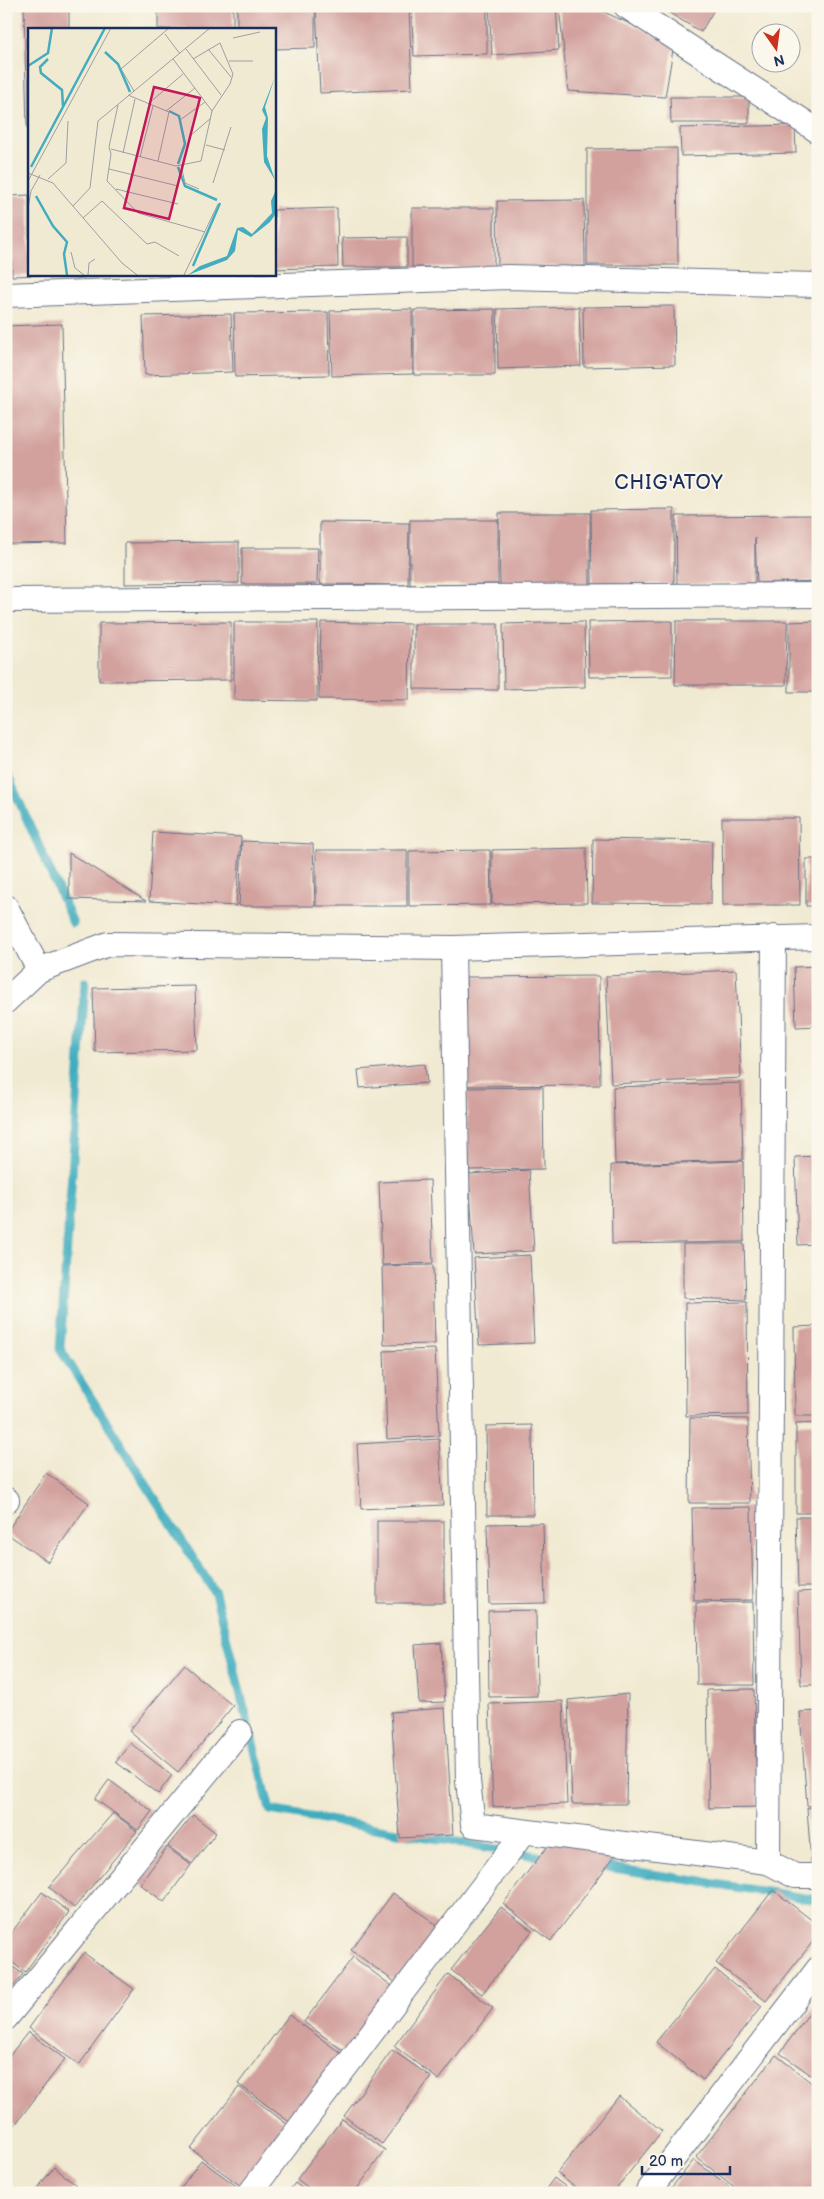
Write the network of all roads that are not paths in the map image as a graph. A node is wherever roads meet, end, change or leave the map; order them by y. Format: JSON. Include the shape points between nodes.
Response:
{"nodes":[{"id":1,"x":626,"y":6,"type":"edge"},
{"id":2,"x":818,"y":131,"type":"edge"},
{"id":3,"x":818,"y":285,"type":"edge"},
{"id":4,"x":6,"y":295,"type":"edge"},
{"id":5,"x":818,"y":595,"type":"edge"},
{"id":6,"x":6,"y":600,"type":"edge"},
{"id":7,"x":6,"y":907,"type":"edge"},
{"id":8,"x":774,"y":937,"type":"junction"},
{"id":9,"x":818,"y":937,"type":"edge"},
{"id":10,"x":453,"y":948,"type":"junction"},
{"id":11,"x":39,"y":970,"type":"junction"},
{"id":12,"x":6,"y":1001,"type":"edge"},
{"id":13,"x":240,"y":1732,"type":"dead end"},
{"id":14,"x":524,"y":1832,"type":"junction"},
{"id":15,"x":768,"y":1862,"type":"junction"},
{"id":16,"x":818,"y":1876,"type":"edge"},
{"id":17,"x":818,"y":1969,"type":"edge"},
{"id":18,"x":6,"y":2018,"type":"edge"},
{"id":19,"x":250,"y":2193,"type":"edge"},
{"id":20,"x":647,"y":2193,"type":"edge"}],
"edges":[{"from":1,"to":2,"type":"street"},
{"from":3,"to":4,"type":"street","via":[[508,277]]},
{"from":5,"to":6,"type":"street"},
{"from":7,"to":11,"type":"street"},
{"from":8,"to":9,"type":"street"},
{"from":8,"to":10,"type":"street"},
{"from":8,"to":15,"type":"street"},
{"from":10,"to":11,"type":"street","via":[[108,944]]},
{"from":10,"to":14,"type":"street","via":[[468,1781],[473,1825]]},
{"from":11,"to":12,"type":"street"},
{"from":13,"to":18,"type":"street"},
{"from":14,"to":15,"type":"street"},
{"from":14,"to":19,"type":"street"},
{"from":15,"to":16,"type":"street","via":[[796,1876]]},
{"from":17,"to":20,"type":"street"}]}
